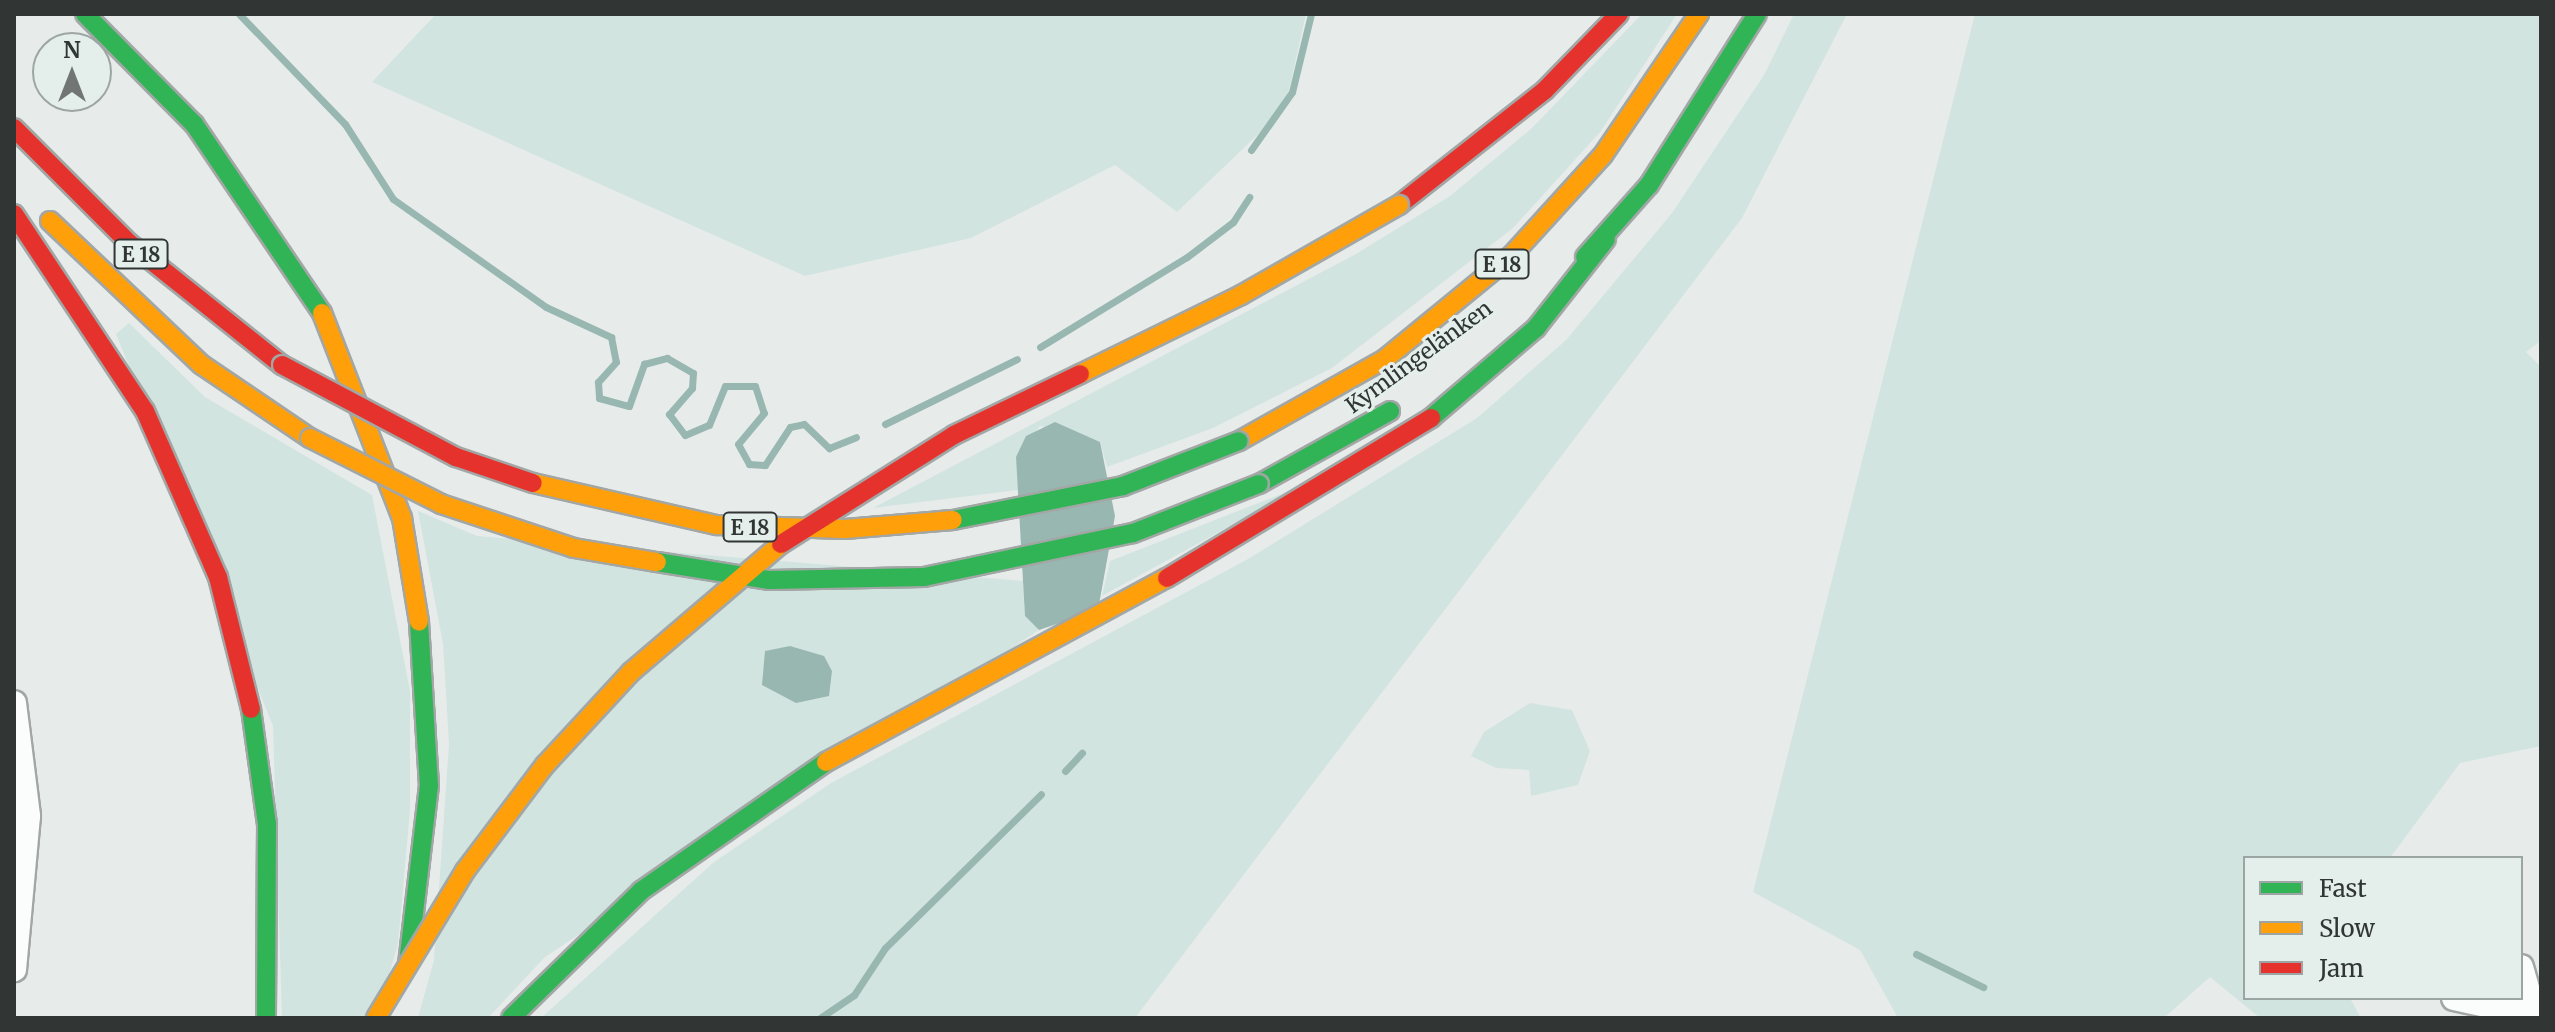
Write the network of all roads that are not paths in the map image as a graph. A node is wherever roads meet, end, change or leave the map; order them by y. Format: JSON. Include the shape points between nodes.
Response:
{"nodes":[{"id":1,"x":85,"y":14,"type":"edge"},
{"id":2,"x":1619,"y":14,"type":"edge"},
{"id":3,"x":1699,"y":14,"type":"edge"},
{"id":4,"x":1757,"y":14,"type":"edge"},
{"id":5,"x":14,"y":128,"type":"edge"},
{"id":6,"x":21,"y":193,"type":"dead end"},
{"id":7,"x":14,"y":214,"type":"edge"},
{"id":8,"x":1606,"y":239,"type":"junction"},
{"id":9,"x":1517,"y":314,"type":"dead end"},
{"id":10,"x":1408,"y":399,"type":"dead end"},
{"id":11,"x":14,"y":703,"type":"edge"},
{"id":12,"x":14,"y":969,"type":"edge"},
{"id":13,"x":2523,"y":973,"type":"edge"},
{"id":14,"x":2458,"y":1000,"type":"edge"},
{"id":15,"x":2538,"y":1014,"type":"edge"},
{"id":16,"x":266,"y":1018,"type":"edge"},
{"id":17,"x":376,"y":1018,"type":"edge"},
{"id":18,"x":395,"y":1018,"type":"edge"},
{"id":19,"x":511,"y":1018,"type":"edge"}],
"edges":[{"from":1,"to":18,"type":"highway","via":[[194,124],[291,259],[328,323],[402,518],[419,619],[429,786],[424,872]]},
{"from":2,"to":17,"type":"highway","bridge":true,"via":[[1545,90],[1399,205],[1254,288],[954,435],[786,539],[651,653],[545,765],[433,919]]},
{"from":3,"to":5,"type":"highway","name":"Kymlingelänken","number":"E 18","bridge":true,"via":[[1603,155],[1512,255],[1385,359],[1239,441],[1123,486],[993,517],[845,529],[717,525],[583,499],[456,457],[282,365],[129,243]]},
{"from":4,"to":8,"type":"highway","name":"Kymlingelänken","number":"E 18","via":[[1691,126]]},
{"from":6,"to":10,"type":"highway","name":"Kymlingelänken","number":"E 18","bridge":true,"via":[[155,326],[310,438],[441,504],[531,535],[641,563],[770,580],[924,577],[1002,565],[1133,533],[1259,484]]},
{"from":7,"to":16,"type":"highway","via":[[145,411],[218,577],[246,675],[267,824]]},
{"from":8,"to":9,"type":"highway","name":"Kymlingelänken","number":"E 18"},
{"from":8,"to":19,"type":"highway","via":[[1536,328],[1421,426],[1278,516],[874,732],[748,811],[641,891]]},
{"from":11,"to":12,"type":"street","via":[[28,816]]},
{"from":13,"to":15,"type":"street"},
{"from":14,"to":15,"type":"street"}]}
